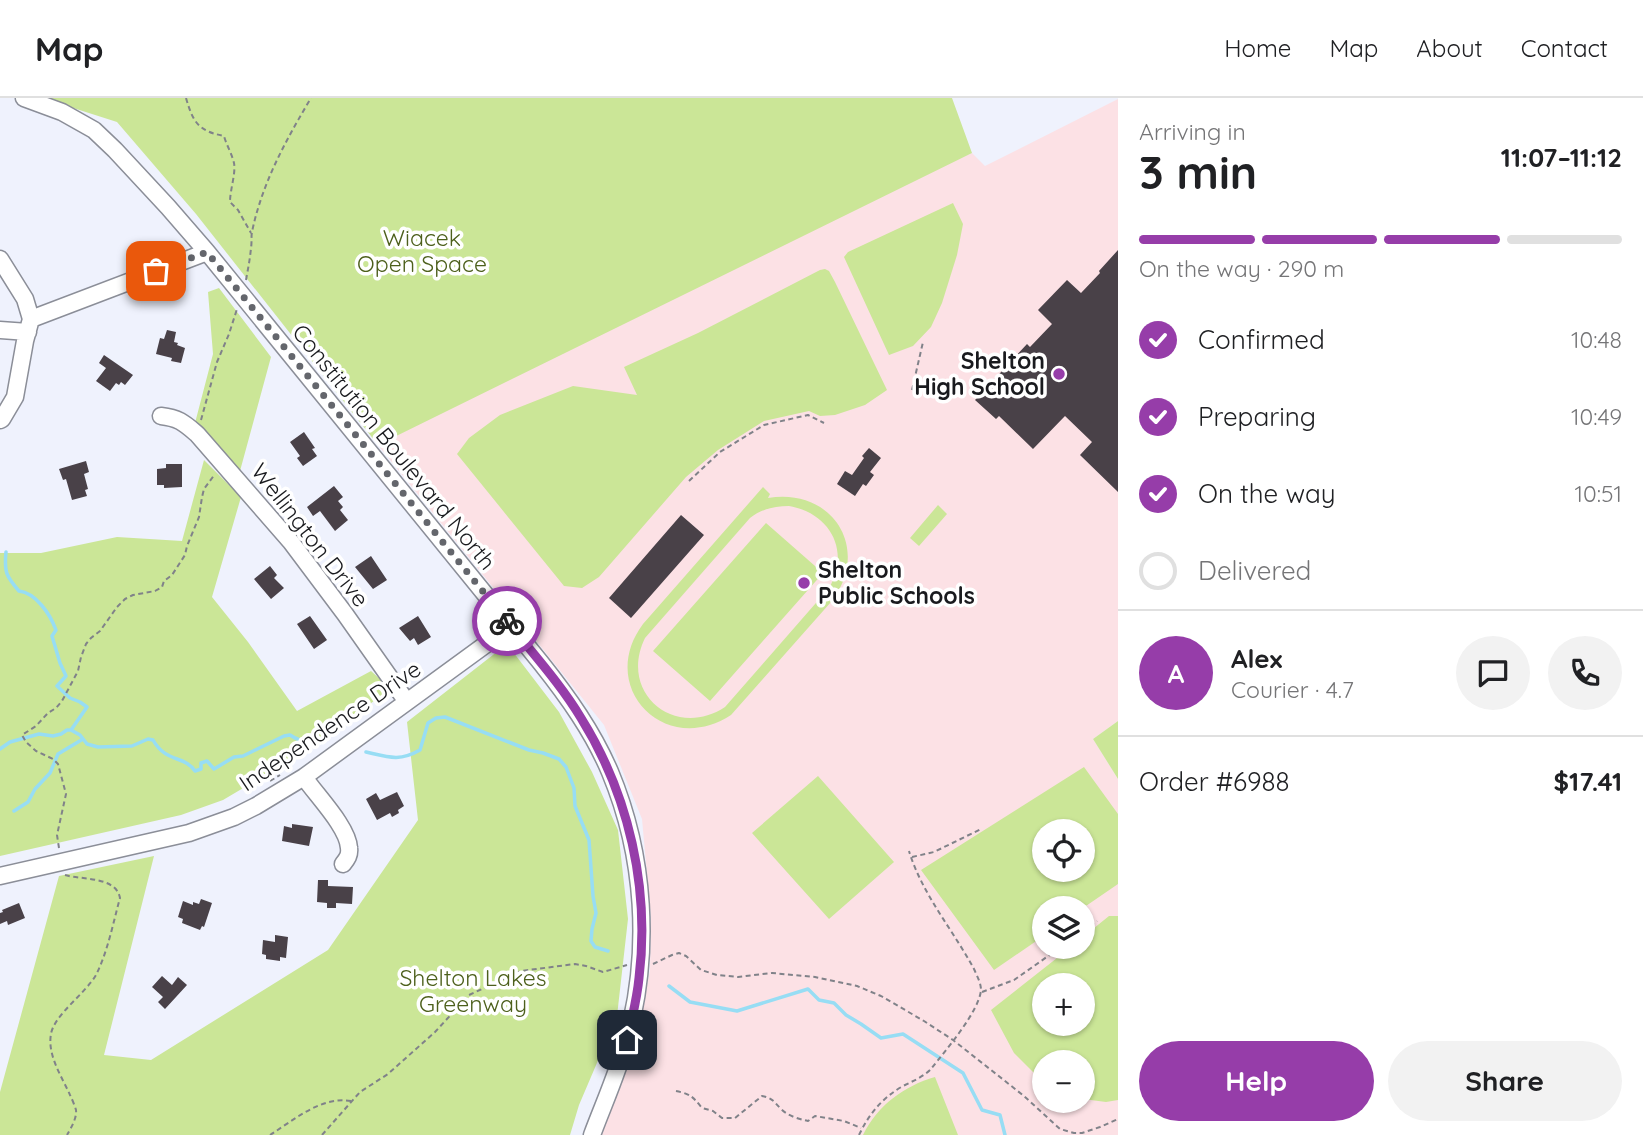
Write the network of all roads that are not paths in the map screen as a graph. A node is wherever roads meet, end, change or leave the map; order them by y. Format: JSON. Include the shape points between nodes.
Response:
{"nodes":[{"id":1,"x":24,"y":98,"type":"edge"},
{"id":2,"x":207,"y":252,"type":"junction"},
{"id":3,"x":0,"y":259,"type":"edge"},
{"id":4,"x":29,"y":326,"type":"junction"},
{"id":5,"x":0,"y":330,"type":"edge"},
{"id":6,"x":161,"y":416,"type":"dead end"},
{"id":7,"x":0,"y":420,"type":"edge"},
{"id":8,"x":511,"y":626,"type":"junction"},
{"id":9,"x":407,"y":702,"type":"junction"},
{"id":10,"x":304,"y":777,"type":"junction"},
{"id":11,"x":344,"y":863,"type":"dead end"},
{"id":12,"x":0,"y":876,"type":"edge"},
{"id":13,"x":592,"y":1135,"type":"edge"}],
"edges":[{"from":1,"to":2,"type":"street","name":"Constitution Boulevard North","via":[[94,130]]},
{"from":2,"to":4,"type":"street"},
{"from":2,"to":8,"type":"street","name":"Constitution Boulevard North"},
{"from":3,"to":4,"type":"street","via":[[25,299]]},
{"from":4,"to":5,"type":"street"},
{"from":4,"to":7,"type":"street","via":[[15,397]]},
{"from":6,"to":9,"type":"street","name":"Wellington Drive","via":[[184,422],[197,434],[291,542]]},
{"from":8,"to":9,"type":"street","name":"Independence Drive"},
{"from":8,"to":13,"type":"street","name":"Constitution Boulevard North","via":[[563,691],[594,740],[619,795],[637,867],[642,929],[639,979],[627,1040]]},
{"from":9,"to":10,"type":"street","name":"Independence Drive"},
{"from":10,"to":11,"type":"street","via":[[337,819],[350,846]]},
{"from":10,"to":12,"type":"street","name":"Independence Drive","via":[[256,806],[189,833]]}]}
